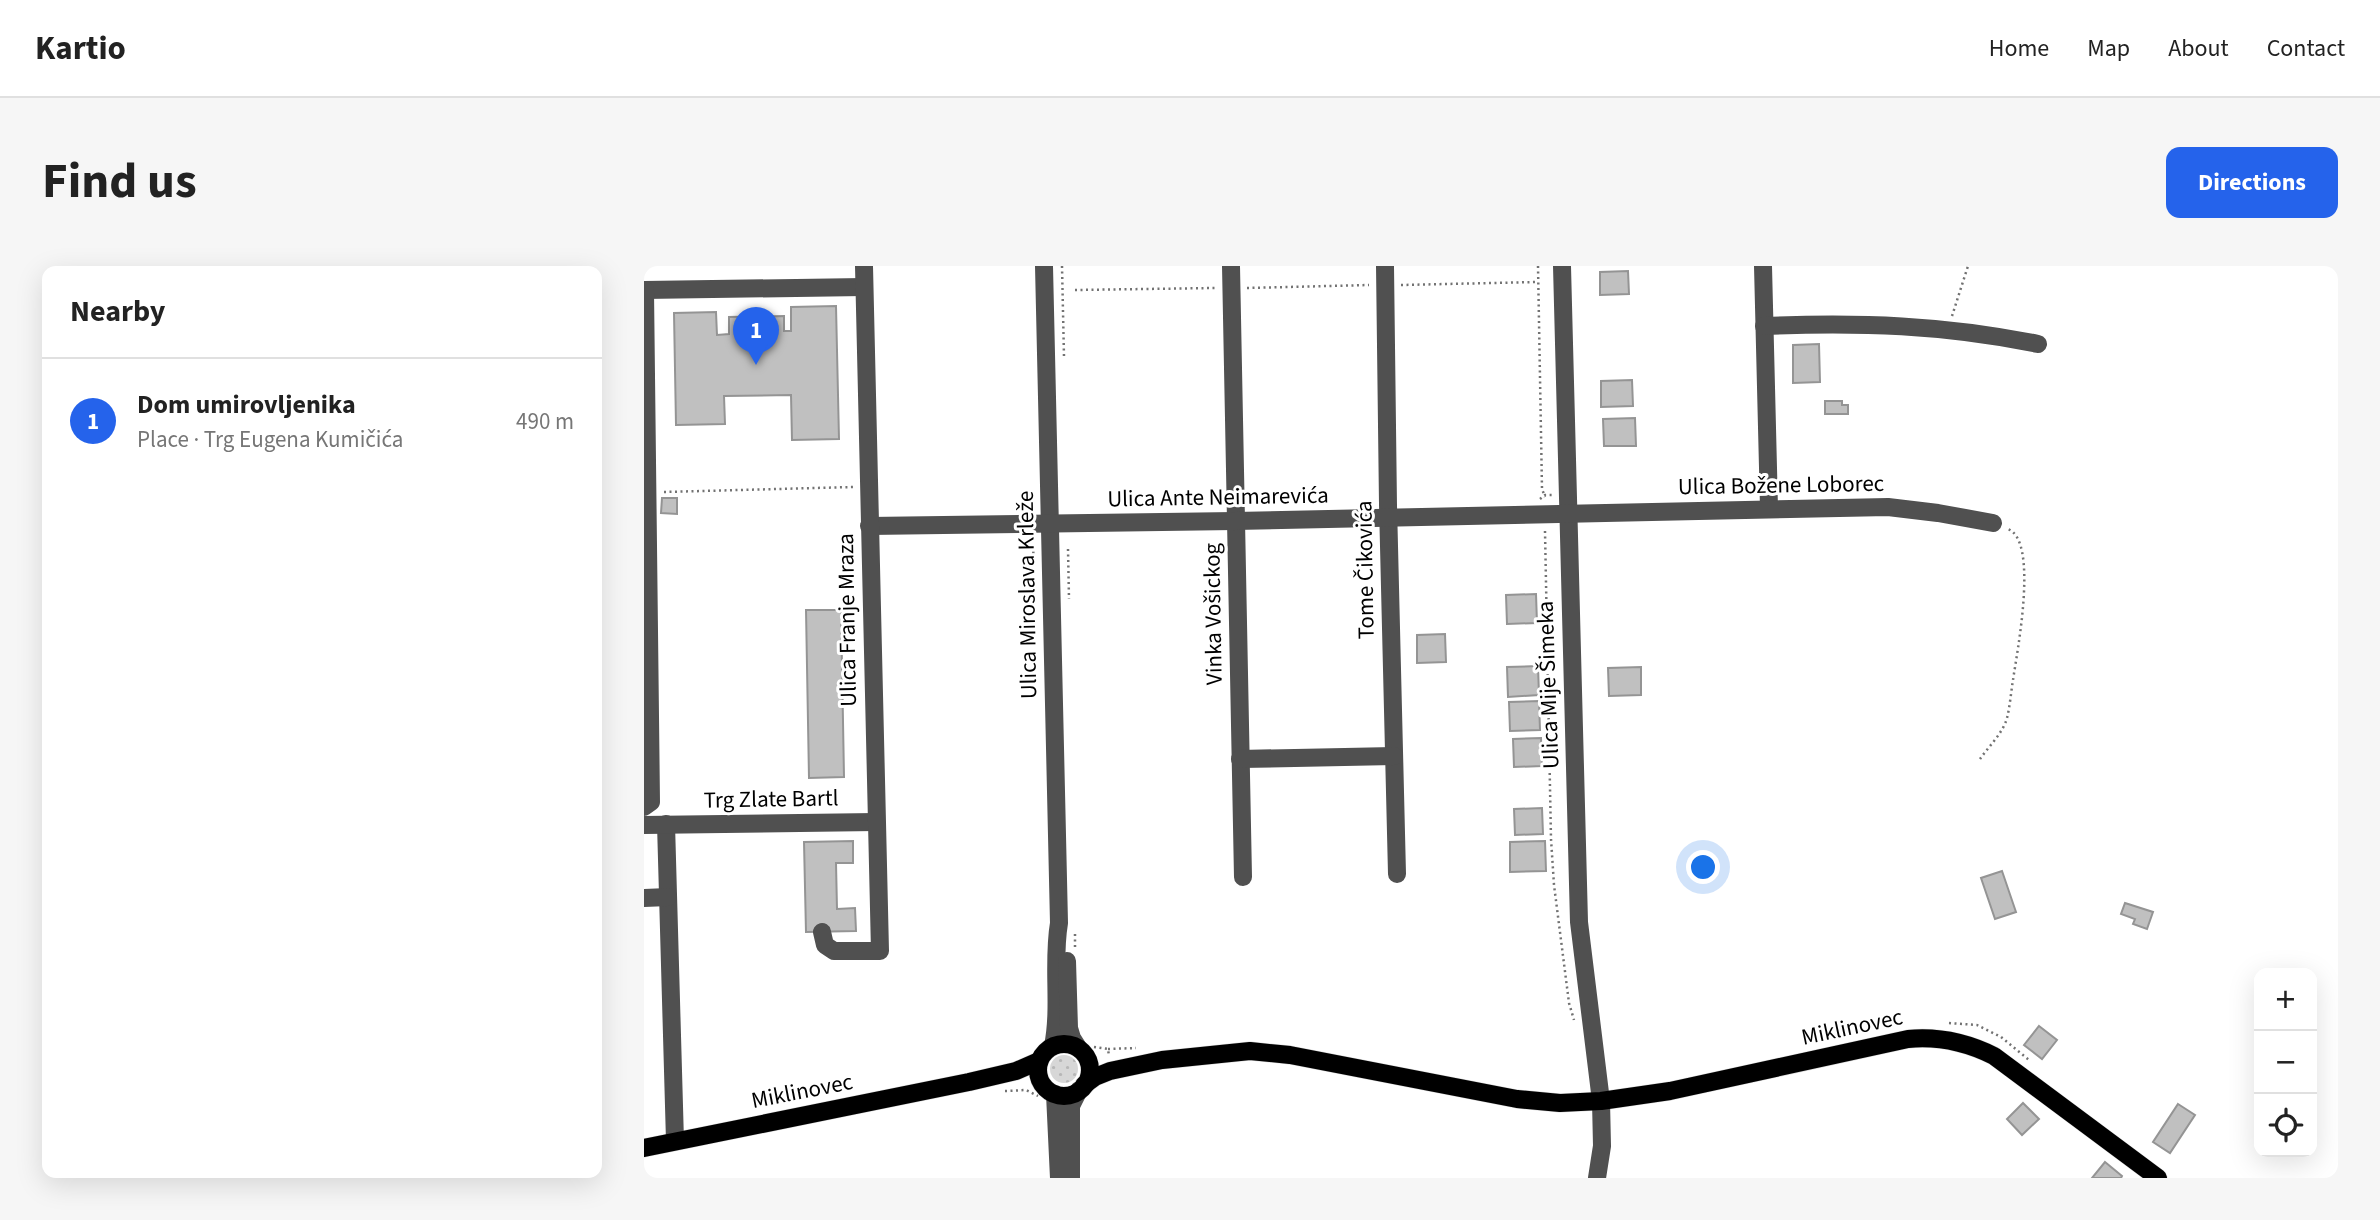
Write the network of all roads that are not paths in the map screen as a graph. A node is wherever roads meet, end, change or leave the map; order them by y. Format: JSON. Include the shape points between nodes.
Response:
{"nodes":[{"id":1,"x":864,"y":266,"type":"edge"},
{"id":2,"x":1044,"y":266,"type":"edge"},
{"id":3,"x":1231,"y":266,"type":"edge"},
{"id":4,"x":1385,"y":266,"type":"edge"},
{"id":5,"x":1562,"y":266,"type":"edge"},
{"id":6,"x":1763,"y":266,"type":"edge"},
{"id":7,"x":864,"y":287,"type":"junction"},
{"id":8,"x":644,"y":290,"type":"edge"},
{"id":9,"x":1764,"y":326,"type":"junction"},
{"id":10,"x":2038,"y":344,"type":"dead end"},
{"id":11,"x":1769,"y":508,"type":"junction"},
{"id":12,"x":1568,"y":513,"type":"junction"},
{"id":13,"x":1388,"y":518,"type":"junction"},
{"id":14,"x":1235,"y":521,"type":"junction"},
{"id":15,"x":1993,"y":523,"type":"road end"},
{"id":16,"x":1049,"y":524,"type":"junction"},
{"id":17,"x":869,"y":526,"type":"junction"},
{"id":18,"x":1394,"y":755,"type":"junction"},
{"id":19,"x":1240,"y":759,"type":"junction"},
{"id":20,"x":644,"y":807,"type":"edge"},
{"id":21,"x":877,"y":822,"type":"junction"},
{"id":22,"x":666,"y":824,"type":"junction"},
{"id":23,"x":644,"y":825,"type":"edge"},
{"id":24,"x":1397,"y":874,"type":"dead end"},
{"id":25,"x":1242,"y":877,"type":"dead end"},
{"id":26,"x":668,"y":897,"type":"junction"},
{"id":27,"x":644,"y":898,"type":"edge"},
{"id":28,"x":1059,"y":923,"type":"junction"},
{"id":29,"x":822,"y":932,"type":"dead end"},
{"id":30,"x":1053,"y":1046,"type":"junction"},
{"id":31,"x":1082,"y":1052,"type":"junction"},
{"id":32,"x":1163,"y":1060,"type":"junction"},
{"id":33,"x":1039,"y":1061,"type":"junction"},
{"id":34,"x":969,"y":1082,"type":"junction"},
{"id":35,"x":1082,"y":1088,"type":"junction"},
{"id":36,"x":1046,"y":1093,"type":"junction"},
{"id":37,"x":1601,"y":1101,"type":"junction"},
{"id":38,"x":675,"y":1141,"type":"junction"},
{"id":39,"x":644,"y":1148,"type":"edge"},
{"id":40,"x":1059,"y":1178,"type":"edge"},
{"id":41,"x":1071,"y":1178,"type":"edge"},
{"id":42,"x":1597,"y":1178,"type":"edge"},
{"id":43,"x":2158,"y":1178,"type":"edge"}],
"edges":[{"from":1,"to":7,"type":"street","name":"Ulica Franje Mraza"},
{"from":2,"to":16,"type":"street","name":"Ulica Miroslava Krleže"},
{"from":3,"to":14,"type":"street","name":"Vinka Vošickog"},
{"from":4,"to":13,"type":"street","name":"Tome Čikovića"},
{"from":5,"to":12,"type":"street","name":"Ulica Mije Šimeka"},
{"from":6,"to":9,"type":"street"},
{"from":7,"to":8,"type":"street"},
{"from":7,"to":17,"type":"street","name":"Ulica Franje Mraza"},
{"from":8,"to":20,"type":"street","via":[[651,802]]},
{"from":9,"to":10,"type":"street","via":[[1947,328]]},
{"from":9,"to":11,"type":"street"},
{"from":11,"to":12,"type":"street","name":"Ulica Božene Loborec"},
{"from":11,"to":15,"type":"street","name":"Ulica Božene Loborec","via":[[1888,507]]},
{"from":12,"to":13,"type":"street","name":"Ulica Ante Neimarevića"},
{"from":12,"to":37,"type":"street","name":"Ulica Mije Šimeka","via":[[1579,922]]},
{"from":13,"to":14,"type":"street","name":"Ulica Ante Neimarevića"},
{"from":13,"to":18,"type":"street","name":"Tome Čikovića"},
{"from":14,"to":16,"type":"street","name":"Ulica Ante Neimarevića"},
{"from":14,"to":19,"type":"street","name":"Vinka Vošickog"},
{"from":16,"to":17,"type":"street","name":"Ulica Ante Neimarevića"},
{"from":16,"to":28,"type":"street","name":"Ulica Miroslava Krleže"},
{"from":17,"to":21,"type":"street","name":"Ulica Franje Mraza"},
{"from":18,"to":19,"type":"street"},
{"from":18,"to":24,"type":"street","name":"Tome Čikovića"},
{"from":19,"to":25,"type":"street","name":"Vinka Vošickog"},
{"from":21,"to":22,"type":"street","name":"Trg Zlate Bartl"},
{"from":21,"to":29,"type":"street","name":"Ulica Franje Mraza","via":[[880,951],[834,951],[825,945]]},
{"from":22,"to":23,"type":"street","name":"Trg Zlate Bartl"},
{"from":22,"to":26,"type":"street"},
{"from":26,"to":27,"type":"street"},
{"from":26,"to":38,"type":"street"},
{"from":28,"to":30,"type":"street","name":"Ulica Miroslava Krleže"},
{"from":28,"to":31,"type":"street","name":"Ulica Miroslava Krleže","via":[[1067,961],[1069,1028]]},
{"from":30,"to":31,"type":"main road","via":[[1066,1044]]},
{"from":30,"to":33,"type":"main road"},
{"from":31,"to":32,"type":"main road","name":"Miklinovec","via":[[1109,1059]]},
{"from":31,"to":35,"type":"main road","via":[[1089,1072]]},
{"from":32,"to":35,"type":"main road","name":"Miklinovec","via":[[1110,1070]]},
{"from":32,"to":37,"type":"main road","name":"Miklinovec","via":[[1231,1052],[1271,1053],[1517,1099]]},
{"from":33,"to":34,"type":"main road","name":"Miklinovec"},
{"from":33,"to":36,"type":"main road"},
{"from":34,"to":36,"type":"main road","name":"Miklinovec"},
{"from":34,"to":38,"type":"main road","name":"Miklinovec"},
{"from":35,"to":36,"type":"main road","via":[[1072,1094]]},
{"from":35,"to":41,"type":"street","via":[[1071,1106]]},
{"from":36,"to":40,"type":"street"},
{"from":37,"to":42,"type":"street"},
{"from":37,"to":43,"type":"main road","name":"Miklinovec","via":[[1670,1091],[1908,1039],[1946,1039],[1994,1056]]},
{"from":38,"to":39,"type":"main road","name":"Miklinovec"}]}
